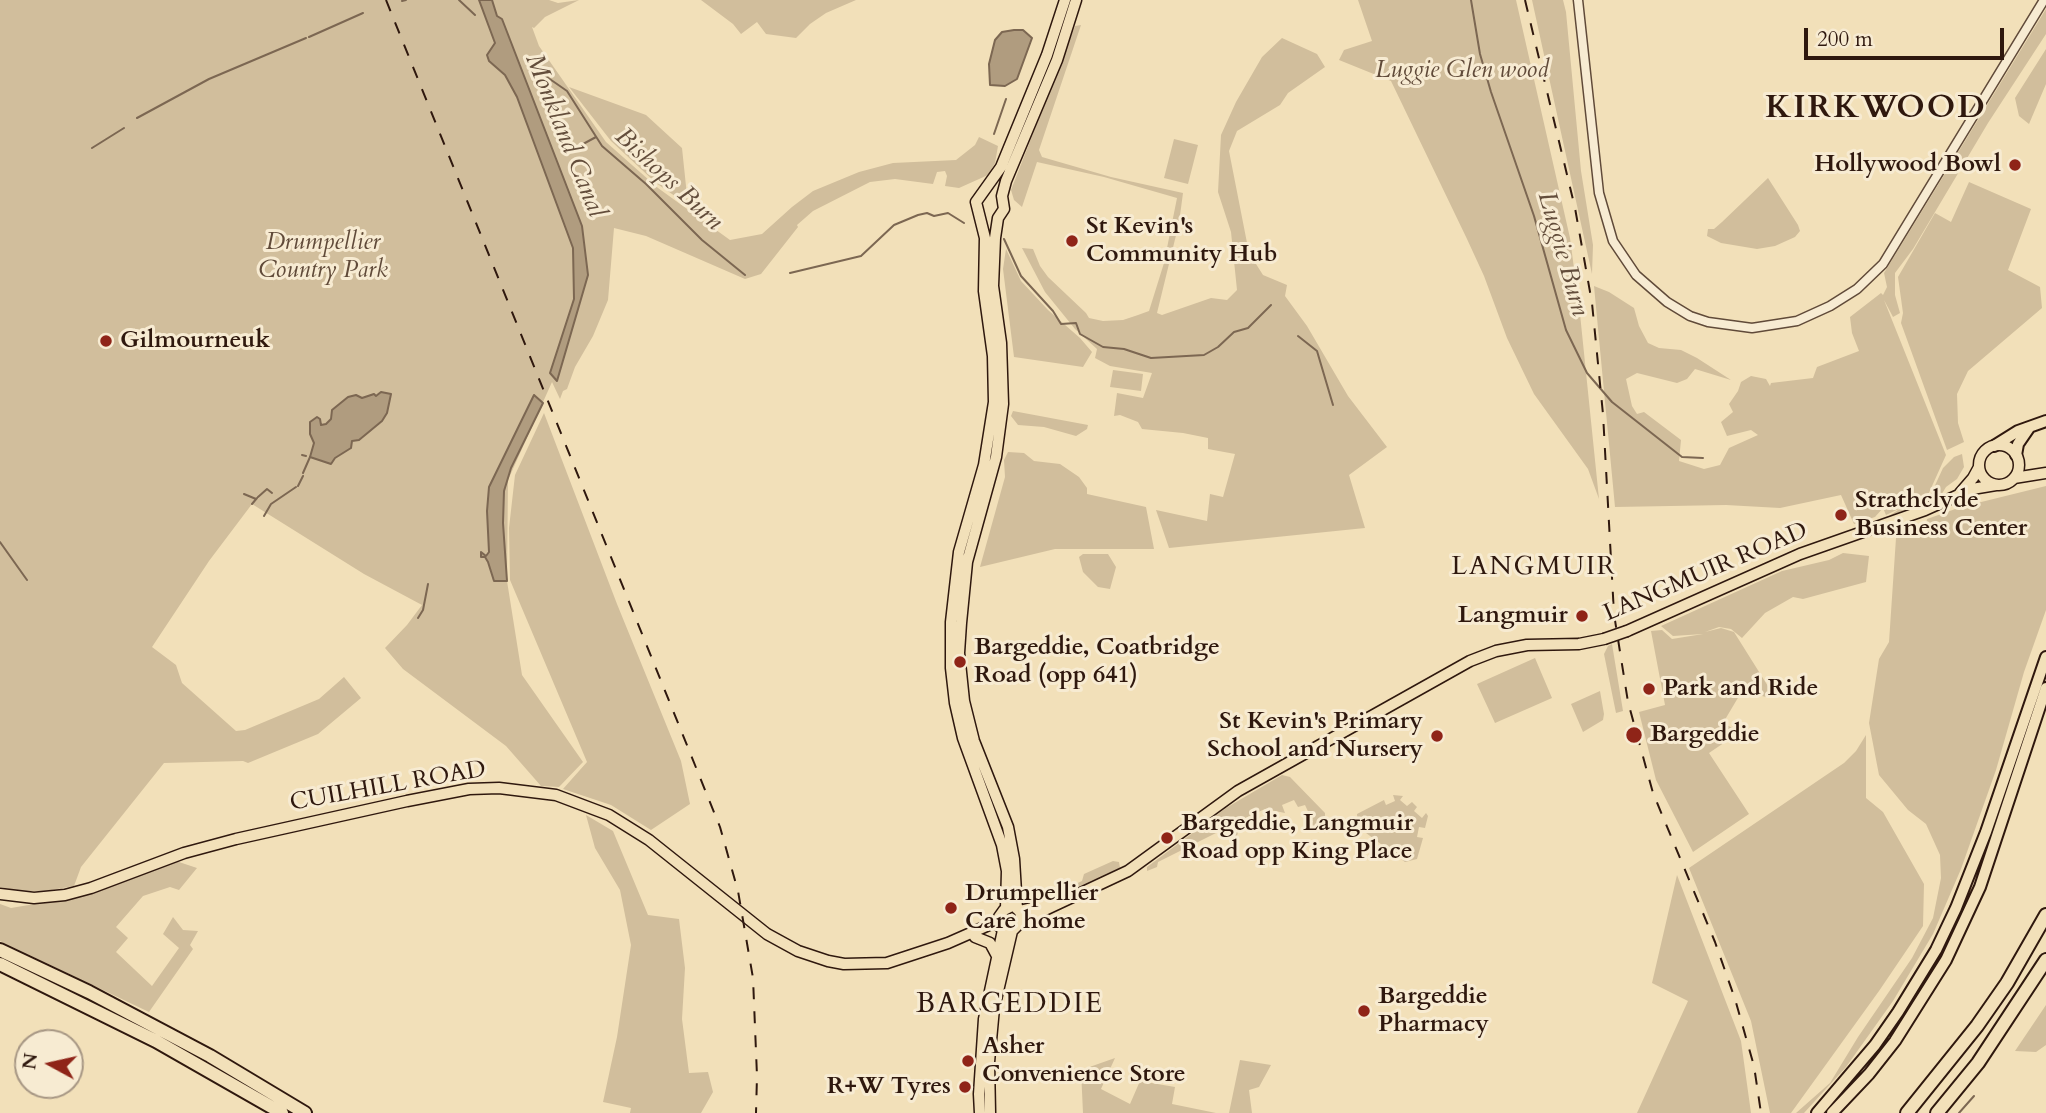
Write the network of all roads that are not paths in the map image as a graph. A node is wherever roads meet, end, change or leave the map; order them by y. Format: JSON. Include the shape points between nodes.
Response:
{"nodes":[{"id":1,"x":1076,"y":0,"type":"edge"},
{"id":2,"x":1577,"y":0,"type":"edge"},
{"id":3,"x":2044,"y":0,"type":"edge"},
{"id":4,"x":1067,"y":7,"type":"edge"},
{"id":5,"x":986,"y":190,"type":"junction"},
{"id":6,"x":1002,"y":196,"type":"junction"},
{"id":7,"x":981,"y":217,"type":"junction"},
{"id":8,"x":998,"y":218,"type":"junction"},
{"id":9,"x":2046,"y":421,"type":"edge"},
{"id":10,"x":2029,"y":429,"type":"junction"},
{"id":11,"x":1994,"y":446,"type":"junction"},
{"id":12,"x":2017,"y":457,"type":"junction"},
{"id":13,"x":1979,"y":467,"type":"junction"},
{"id":14,"x":2046,"y":473,"type":"edge"},
{"id":15,"x":2014,"y":478,"type":"junction"},
{"id":16,"x":1996,"y":485,"type":"junction"},
{"id":17,"x":1957,"y":495,"type":"junction"},
{"id":18,"x":2046,"y":657,"type":"edge"},
{"id":19,"x":2046,"y":688,"type":"edge"},
{"id":20,"x":1016,"y":887,"type":"junction"},
{"id":21,"x":0,"y":894,"type":"edge"},
{"id":22,"x":1070,"y":899,"type":"junction"},
{"id":23,"x":1038,"y":907,"type":"junction"},
{"id":24,"x":2046,"y":915,"type":"edge"},
{"id":25,"x":1010,"y":920,"type":"junction"},
{"id":26,"x":975,"y":937,"type":"junction"},
{"id":27,"x":948,"y":943,"type":"junction"},
{"id":28,"x":0,"y":950,"type":"edge"},
{"id":29,"x":997,"y":957,"type":"junction"},
{"id":30,"x":2046,"y":960,"type":"edge"},
{"id":31,"x":0,"y":964,"type":"edge"},
{"id":32,"x":2046,"y":971,"type":"edge"},
{"id":33,"x":1943,"y":1071,"type":"junction"},
{"id":34,"x":282,"y":1113,"type":"edge"},
{"id":35,"x":305,"y":1113,"type":"edge"},
{"id":36,"x":980,"y":1113,"type":"edge"},
{"id":37,"x":990,"y":1113,"type":"edge"},
{"id":38,"x":1817,"y":1113,"type":"edge"},
{"id":39,"x":1832,"y":1113,"type":"edge"},
{"id":40,"x":1902,"y":1113,"type":"edge"},
{"id":41,"x":1907,"y":1113,"type":"edge"},
{"id":42,"x":1937,"y":1113,"type":"edge"},
{"id":43,"x":1947,"y":1113,"type":"edge"}],
"edges":[{"from":1,"to":4,"type":"main road"},
{"from":2,"to":3,"type":"street","via":[[1599,192],[1613,241],[1645,285],[1667,302],[1690,316],[1752,328],[1797,321],[1830,306],[1883,264]]},
{"from":4,"to":5,"type":"main road","via":[[1001,167]]},
{"from":4,"to":6,"type":"main road"},
{"from":5,"to":6,"type":"main road"},
{"from":5,"to":7,"type":"main road","via":[[976,202]]},
{"from":6,"to":8,"type":"main road","via":[[1004,209]]},
{"from":7,"to":8,"type":"main road"},
{"from":7,"to":25,"type":"main road","via":[[994,402],[984,465],[959,552],[950,657],[963,738],[1002,845]]},
{"from":8,"to":20,"type":"main road","via":[[993,286],[1003,404],[996,457],[967,562],[959,653],[962,692],[974,741],[1008,827]]},
{"from":9,"to":10,"type":"highway"},
{"from":10,"to":11,"type":"highway"},
{"from":10,"to":12,"type":"highway","via":[[2018,444]]},
{"from":11,"to":12,"type":"main road","via":[[2006,447]]},
{"from":11,"to":13,"type":"main road","via":[[1983,454]]},
{"from":12,"to":14,"type":"main road"},
{"from":12,"to":15,"type":"main road"},
{"from":13,"to":16,"type":"main road","via":[[1983,477]]},
{"from":13,"to":17,"type":"main road","name":"LANGMUIR ROAD"},
{"from":14,"to":15,"type":"main road"},
{"from":15,"to":16,"type":"main road"},
{"from":16,"to":17,"type":"main road","name":"LANGMUIR ROAD"},
{"from":17,"to":22,"type":"main road","name":"LANGMUIR ROAD","bridge":true,"via":[[1800,554],[1604,639],[1527,645],[1470,661],[1238,791],[1139,864]]},
{"from":18,"to":38,"type":"highway","via":[[1986,832],[1936,950],[1875,1045]]},
{"from":19,"to":39,"type":"highway","via":[[1984,878],[1946,960],[1895,1041]]},
{"from":20,"to":23,"type":"main road","via":[[1021,898]]},
{"from":20,"to":25,"type":"main road"},
{"from":21,"to":27,"type":"main road","name":"CUILHILL ROAD","via":[[65,895],[236,839],[454,792],[514,788],[556,795],[609,815],[649,840],[766,934],[798,951],[844,964],[887,963]]},
{"from":22,"to":23,"type":"main road","name":"LANGMUIR ROAD"},
{"from":22,"to":25,"type":"main road","name":"LANGMUIR ROAD"},
{"from":23,"to":25,"type":"main road","name":"LANGMUIR ROAD"},
{"from":24,"to":33,"type":"highway","via":[[2007,983]]},
{"from":25,"to":26,"type":"main road"},
{"from":25,"to":27,"type":"main road"},
{"from":25,"to":29,"type":"main road"},
{"from":25,"to":37,"type":"main road","via":[[994,1008]]},
{"from":26,"to":27,"type":"main road"},
{"from":26,"to":29,"type":"main road","via":[[990,943]]},
{"from":28,"to":35,"type":"highway","via":[[211,1056]]},
{"from":29,"to":36,"type":"main road","via":[[981,1039]]},
{"from":30,"to":42,"type":"highway","via":[[1979,1063]]},
{"from":31,"to":34,"type":"highway","via":[[156,1041]]},
{"from":32,"to":43,"type":"highway","via":[[1998,1048]]},
{"from":33,"to":40,"type":"highway"},
{"from":33,"to":41,"type":"highway"}]}
